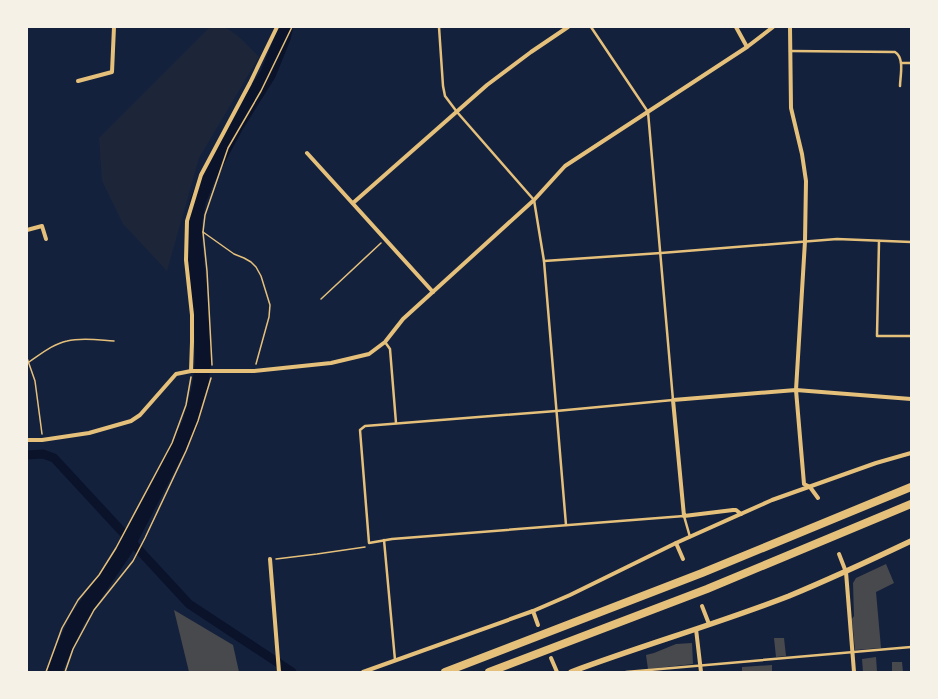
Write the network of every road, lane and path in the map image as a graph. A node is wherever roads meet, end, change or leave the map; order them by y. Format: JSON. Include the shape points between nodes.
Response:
{"nodes":[{"id":1,"x":114,"y":27,"type":"edge"},
{"id":2,"x":277,"y":27,"type":"edge"},
{"id":3,"x":439,"y":27,"type":"edge"},
{"id":4,"x":568,"y":27,"type":"edge"},
{"id":5,"x":591,"y":27,"type":"edge"},
{"id":6,"x":736,"y":27,"type":"edge"},
{"id":7,"x":773,"y":27,"type":"edge"},
{"id":8,"x":790,"y":27,"type":"edge"},
{"id":9,"x":748,"y":47,"type":"junction"},
{"id":10,"x":790,"y":51,"type":"junction"},
{"id":11,"x":901,"y":63,"type":"junction"},
{"id":12,"x":911,"y":63,"type":"edge"},
{"id":13,"x":78,"y":82,"type":"dead end"},
{"id":14,"x":900,"y":86,"type":"dead end"},
{"id":15,"x":457,"y":112,"type":"junction"},
{"id":16,"x":648,"y":112,"type":"junction"},
{"id":17,"x":307,"y":152,"type":"dead end"},
{"id":18,"x":534,"y":200,"type":"junction"},
{"id":19,"x":353,"y":203,"type":"junction"},
{"id":20,"x":27,"y":230,"type":"edge"},
{"id":21,"x":203,"y":232,"type":"dead end"},
{"id":22,"x":46,"y":239,"type":"dead end"},
{"id":23,"x":385,"y":239,"type":"junction"},
{"id":24,"x":805,"y":241,"type":"junction"},
{"id":25,"x":879,"y":241,"type":"junction"},
{"id":26,"x":911,"y":242,"type":"edge"},
{"id":27,"x":661,"y":253,"type":"junction"},
{"id":28,"x":544,"y":261,"type":"junction"},
{"id":29,"x":433,"y":292,"type":"junction"},
{"id":30,"x":320,"y":299,"type":"dead end"},
{"id":31,"x":911,"y":336,"type":"edge"},
{"id":32,"x":114,"y":341,"type":"dead end"},
{"id":33,"x":385,"y":342,"type":"junction"},
{"id":34,"x":27,"y":358,"type":"edge"},
{"id":35,"x":29,"y":362,"type":"junction"},
{"id":36,"x":193,"y":371,"type":"junction"},
{"id":37,"x":254,"y":371,"type":"junction"},
{"id":38,"x":796,"y":390,"type":"junction"},
{"id":39,"x":911,"y":399,"type":"edge"},
{"id":40,"x":673,"y":400,"type":"junction"},
{"id":41,"x":556,"y":411,"type":"junction"},
{"id":42,"x":396,"y":423,"type":"junction"},
{"id":43,"x":27,"y":440,"type":"edge"},
{"id":44,"x":42,"y":440,"type":"junction"},
{"id":45,"x":911,"y":453,"type":"edge"},
{"id":46,"x":810,"y":487,"type":"junction"},
{"id":47,"x":911,"y":487,"type":"edge"},
{"id":48,"x":818,"y":498,"type":"dead end"},
{"id":49,"x":911,"y":504,"type":"edge"},
{"id":50,"x":741,"y":514,"type":"junction"},
{"id":51,"x":684,"y":516,"type":"junction"},
{"id":52,"x":566,"y":525,"type":"junction"},
{"id":53,"x":690,"y":537,"type":"junction"},
{"id":54,"x":384,"y":540,"type":"junction"},
{"id":55,"x":911,"y":541,"type":"edge"},
{"id":56,"x":369,"y":543,"type":"junction"},
{"id":57,"x":676,"y":543,"type":"junction"},
{"id":58,"x":839,"y":554,"type":"dead end"},
{"id":59,"x":270,"y":559,"type":"joint"},
{"id":60,"x":683,"y":559,"type":"dead end"},
{"id":61,"x":846,"y":572,"type":"junction"},
{"id":62,"x":702,"y":606,"type":"dead end"},
{"id":63,"x":533,"y":611,"type":"junction"},
{"id":64,"x":709,"y":624,"type":"junction"},
{"id":65,"x":538,"y":625,"type":"dead end"},
{"id":66,"x":696,"y":630,"type":"junction"},
{"id":67,"x":911,"y":648,"type":"edge"},
{"id":68,"x":852,"y":653,"type":"junction"},
{"id":69,"x":552,"y":658,"type":"dead end"},
{"id":70,"x":395,"y":660,"type":"junction"},
{"id":71,"x":701,"y":666,"type":"junction"},
{"id":72,"x":574,"y":671,"type":"edge"},
{"id":73,"x":46,"y":672,"type":"edge"},
{"id":74,"x":279,"y":672,"type":"edge"},
{"id":75,"x":363,"y":672,"type":"edge"},
{"id":76,"x":445,"y":672,"type":"edge"},
{"id":77,"x":489,"y":672,"type":"edge"},
{"id":78,"x":557,"y":672,"type":"edge"},
{"id":79,"x":626,"y":672,"type":"edge"},
{"id":80,"x":701,"y":672,"type":"edge"},
{"id":81,"x":854,"y":672,"type":"edge"}],
"edges":[{"from":1,"to":13,"type":"street","via":[[112,72]]},
{"from":2,"to":36,"type":"street","via":[[201,175],[187,221],[186,260],[192,315]]},
{"from":3,"to":15,"type":"lane","via":[[445,96]]},
{"from":4,"to":15,"type":"street","via":[[487,85]]},
{"from":5,"to":16,"type":"lane"},
{"from":6,"to":9,"type":"street"},
{"from":7,"to":9,"type":"street"},
{"from":8,"to":10,"type":"street"},
{"from":9,"to":16,"type":"street"},
{"from":10,"to":11,"type":"lane","via":[[895,52],[900,56]]},
{"from":10,"to":24,"type":"street","via":[[791,108],[806,181]]},
{"from":11,"to":12,"type":"lane"},
{"from":11,"to":14,"type":"lane"},
{"from":15,"to":18,"type":"lane"},
{"from":15,"to":19,"type":"street"},
{"from":16,"to":18,"type":"street","via":[[565,166]]},
{"from":16,"to":27,"type":"lane"},
{"from":17,"to":19,"type":"street"},
{"from":18,"to":28,"type":"lane"},
{"from":18,"to":29,"type":"street"},
{"from":19,"to":23,"type":"street"},
{"from":20,"to":22,"type":"street","via":[[42,226]]},
{"from":21,"to":37,"type":"path","via":[[234,254],[251,262],[261,276],[270,305]]},
{"from":23,"to":29,"type":"street"},
{"from":23,"to":30,"type":"path"},
{"from":24,"to":25,"type":"lane"},
{"from":24,"to":27,"type":"lane"},
{"from":24,"to":38,"type":"street"},
{"from":25,"to":26,"type":"lane"},
{"from":25,"to":31,"type":"lane","via":[[877,336]]},
{"from":27,"to":28,"type":"lane"},
{"from":27,"to":40,"type":"lane"},
{"from":28,"to":41,"type":"lane"},
{"from":29,"to":33,"type":"street","via":[[403,319]]},
{"from":32,"to":35,"type":"path","via":[[67,340]]},
{"from":33,"to":37,"type":"street","via":[[369,354],[351,359]]},
{"from":33,"to":42,"type":"lane","via":[[390,348]]},
{"from":34,"to":35,"type":"path"},
{"from":35,"to":44,"type":"path","via":[[36,386]]},
{"from":36,"to":37,"type":"street"},
{"from":36,"to":44,"type":"street","via":[[176,374],[140,415],[130,420],[89,433]]},
{"from":36,"to":73,"type":"path","via":[[187,399],[172,443],[116,548],[99,575],[78,600],[62,628]]},
{"from":38,"to":39,"type":"street"},
{"from":38,"to":40,"type":"street"},
{"from":38,"to":46,"type":"street","via":[[804,484]]},
{"from":40,"to":41,"type":"lane"},
{"from":40,"to":51,"type":"street"},
{"from":41,"to":42,"type":"lane"},
{"from":41,"to":52,"type":"lane"},
{"from":42,"to":56,"type":"lane","via":[[364,426],[360,430]]},
{"from":43,"to":44,"type":"street"},
{"from":45,"to":46,"type":"street","via":[[876,462]]},
{"from":46,"to":48,"type":"street"},
{"from":46,"to":50,"type":"street"},
{"from":47,"to":76,"type":"highway","via":[[702,573]]},
{"from":49,"to":77,"type":"highway","via":[[707,589]]},
{"from":50,"to":51,"type":"street","via":[[733,510]]},
{"from":50,"to":53,"type":"street"},
{"from":51,"to":52,"type":"lane"},
{"from":51,"to":53,"type":"lane"},
{"from":52,"to":54,"type":"lane"},
{"from":53,"to":57,"type":"street"},
{"from":54,"to":56,"type":"lane"},
{"from":54,"to":70,"type":"lane"},
{"from":55,"to":61,"type":"street"},
{"from":56,"to":59,"type":"path","via":[[366,547]]},
{"from":57,"to":60,"type":"street"},
{"from":57,"to":63,"type":"street"},
{"from":58,"to":61,"type":"street"},
{"from":59,"to":74,"type":"street"},
{"from":61,"to":64,"type":"street","via":[[789,596]]},
{"from":61,"to":68,"type":"street"},
{"from":62,"to":64,"type":"street"},
{"from":63,"to":65,"type":"street"},
{"from":63,"to":70,"type":"street"},
{"from":64,"to":66,"type":"street"},
{"from":66,"to":71,"type":"street"},
{"from":66,"to":72,"type":"street"},
{"from":67,"to":68,"type":"lane"},
{"from":68,"to":71,"type":"lane"},
{"from":68,"to":81,"type":"street"},
{"from":69,"to":78,"type":"street"},
{"from":70,"to":75,"type":"street"},
{"from":71,"to":79,"type":"lane"},
{"from":71,"to":80,"type":"street"}]}
